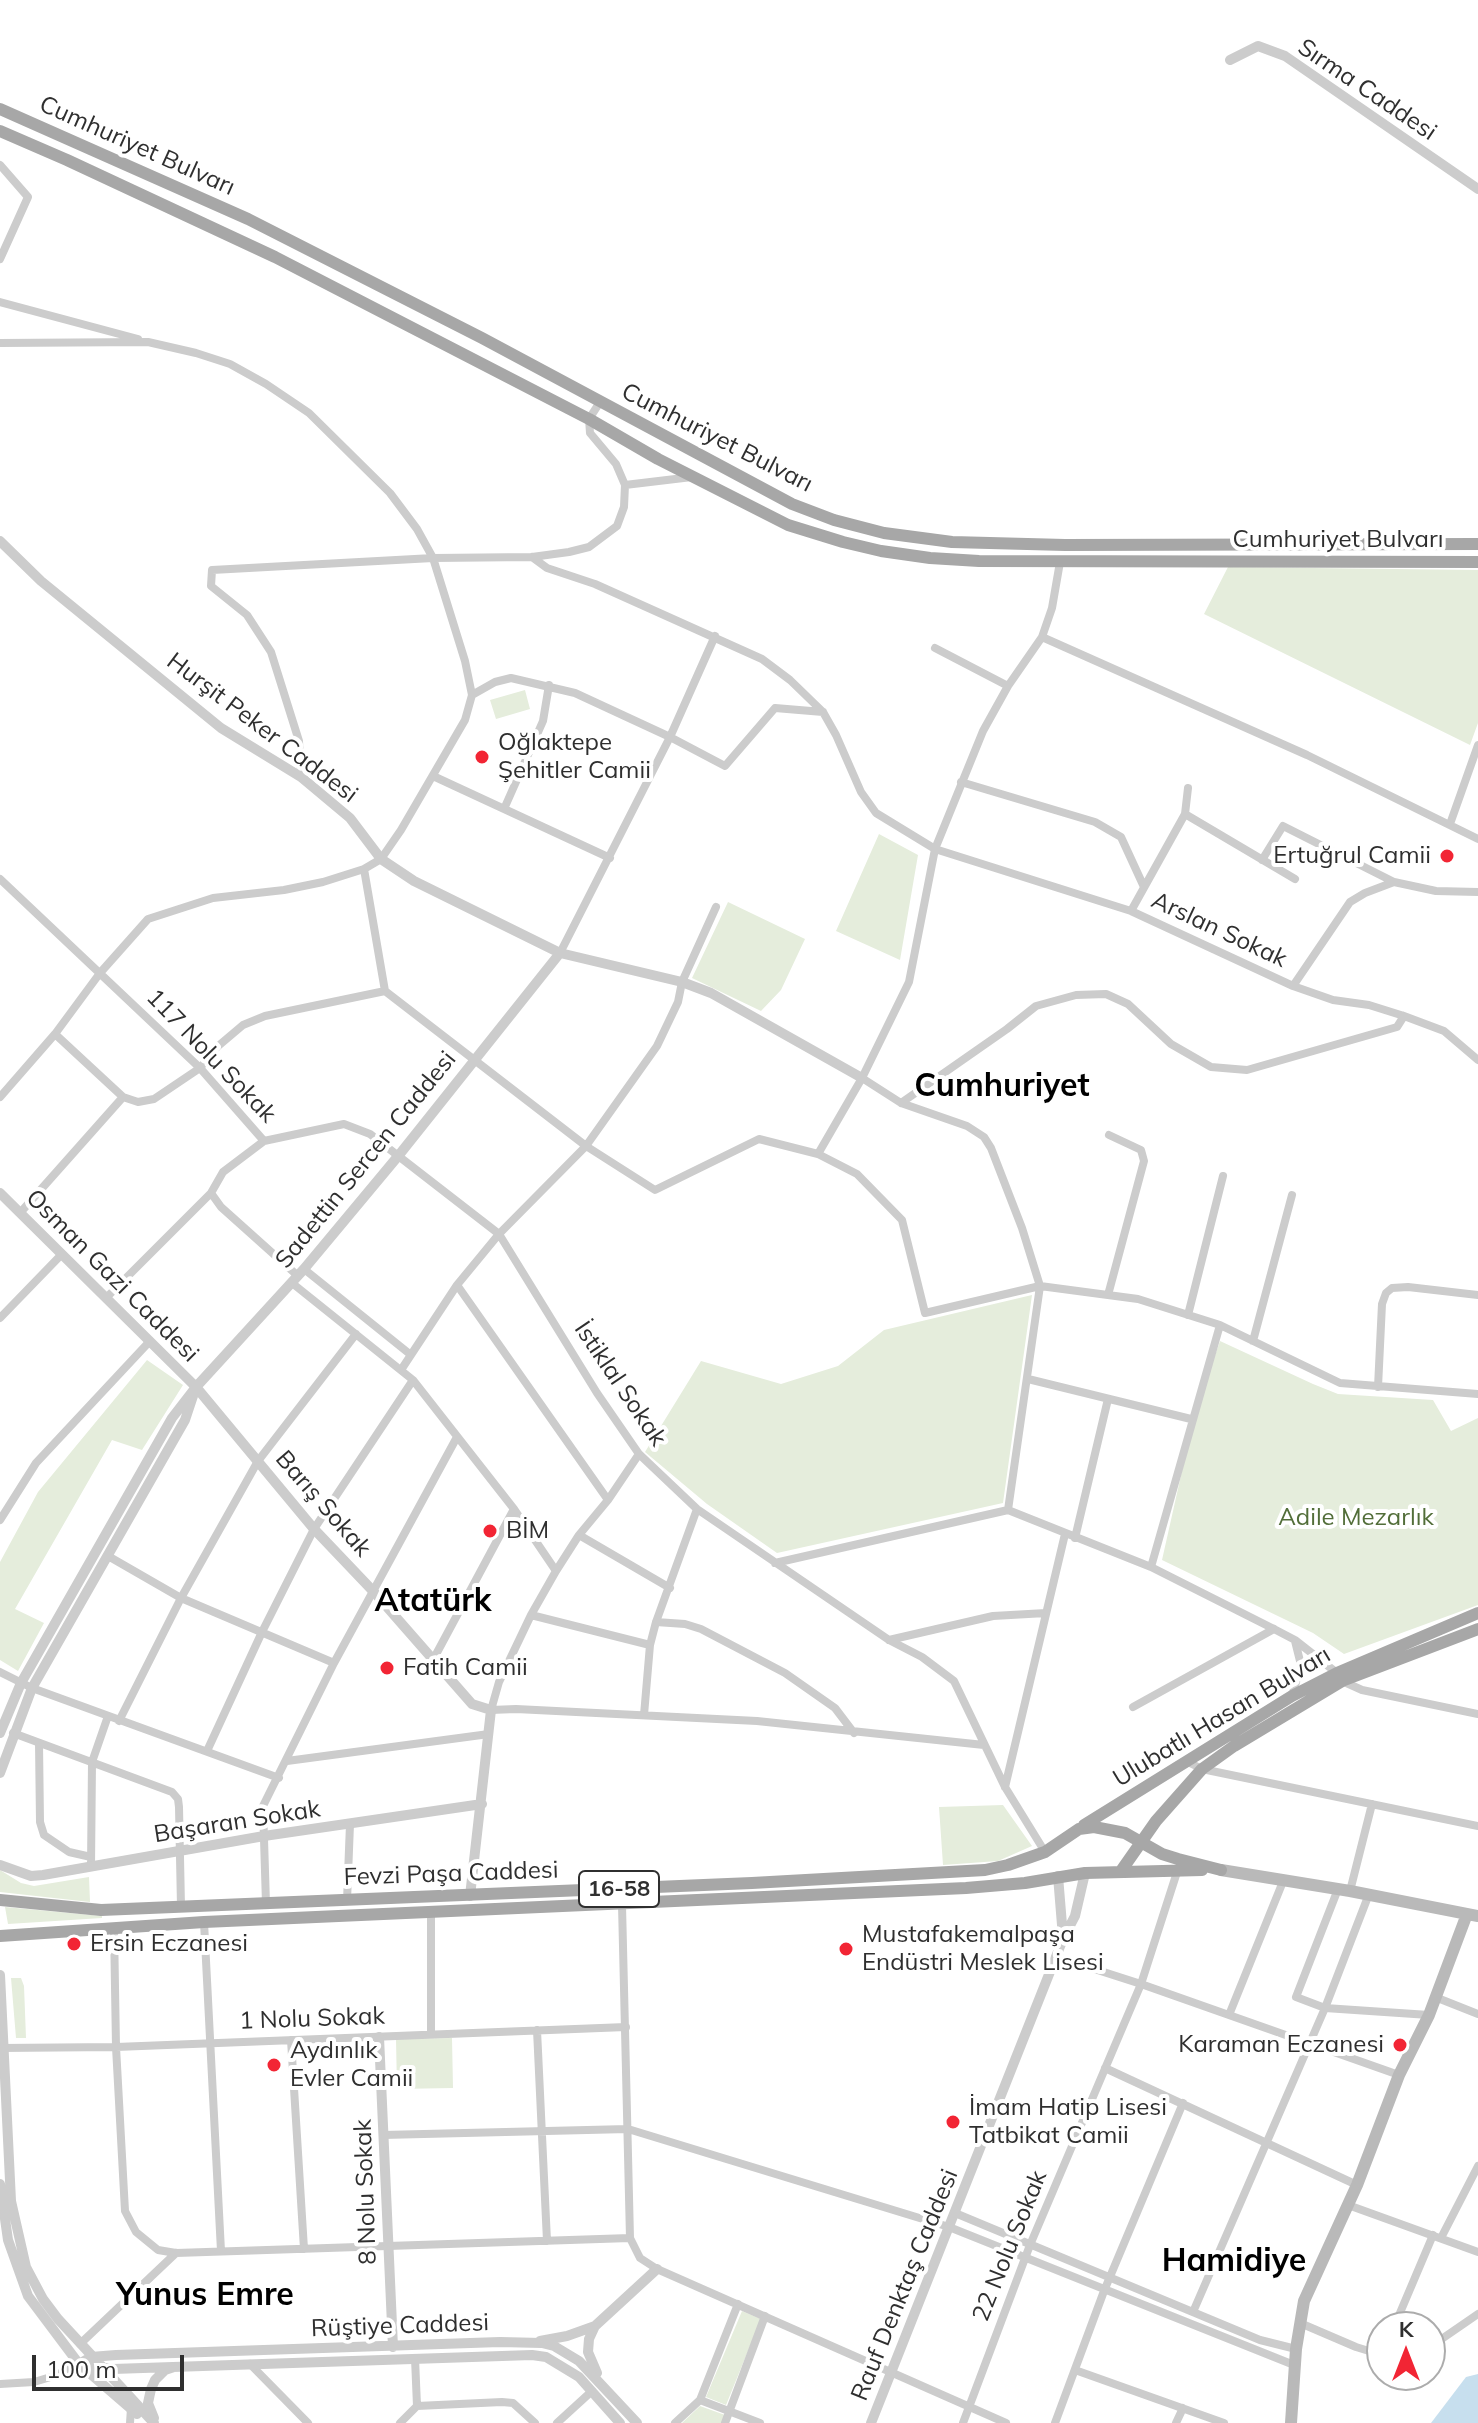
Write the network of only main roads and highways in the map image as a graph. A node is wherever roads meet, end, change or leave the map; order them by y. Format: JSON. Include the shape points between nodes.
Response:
{"nodes":[{"id":1,"x":0,"y":109,"type":"edge"},
{"id":2,"x":0,"y":131,"type":"edge"},
{"id":3,"x":1478,"y":544,"type":"edge"},
{"id":4,"x":1478,"y":562,"type":"edge"},
{"id":5,"x":1478,"y":1613,"type":"edge"},
{"id":6,"x":1478,"y":1629,"type":"edge"},
{"id":7,"x":1339,"y":1677,"type":"junction"},
{"id":8,"x":1079,"y":1829,"type":"junction"},
{"id":9,"x":1141,"y":1841,"type":"junction"},
{"id":10,"x":1045,"y":1852,"type":"junction"},
{"id":11,"x":1178,"y":1865,"type":"junction"},
{"id":12,"x":1121,"y":1871,"type":"junction"},
{"id":13,"x":1058,"y":1876,"type":"junction"},
{"id":14,"x":0,"y":1900,"type":"edge"},
{"id":15,"x":1472,"y":1915,"type":"edge"},
{"id":16,"x":0,"y":1936,"type":"edge"},
{"id":17,"x":1291,"y":2423,"type":"edge"}],
"edges":[{"from":1,"to":3,"type":"main road","name":"Cumhuriyet Bulvarı","via":[[248,219],[792,504],[834,520],[952,542]]},
{"from":2,"to":4,"type":"main road","name":"Cumhuriyet Bulvarı","via":[[275,257],[788,525],[881,551],[930,558]]},
{"from":5,"to":7,"type":"main road","name":"Ulubatlı Hasan Bulvarı"},
{"from":6,"to":7,"type":"main road","name":"Ulubatlı Hasan Bulvarı"},
{"from":7,"to":8,"type":"main road","name":"Ulubatlı Hasan Bulvarı","via":[[1292,1696]]},
{"from":7,"to":9,"type":"main road","name":"Ulubatlı Hasan Bulvarı","via":[[1202,1769]]},
{"from":8,"to":9,"type":"main road","name":"Fevzi Paşa Caddesi","number":"16-58","via":[[1108,1829]]},
{"from":8,"to":10,"type":"main road","name":"Fevzi Paşa Caddesi","number":"16-58"},
{"from":9,"to":11,"type":"main road","name":"Fevzi Paşa Caddesi","number":"16-58"},
{"from":9,"to":12,"type":"main road","name":"Ulubatlı Hasan Bulvarı"},
{"from":10,"to":13,"type":"main road"},
{"from":10,"to":14,"type":"main road","name":"Fevzi Paşa Caddesi","number":"16-58","via":[[985,1870],[470,1896],[101,1910]]},
{"from":11,"to":12,"type":"main road","name":"Fevzi Paşa Caddesi","number":"16-58"},
{"from":11,"to":15,"type":"main road","name":"Fevzi Paşa Caddesi","number":"16-58"},
{"from":12,"to":13,"type":"main road","name":"Fevzi Paşa Caddesi","number":"16-58"},
{"from":13,"to":16,"type":"main road","name":"Fevzi Paşa Caddesi","number":"16-58","via":[[966,1888]]},
{"from":15,"to":17,"type":"main road","via":[[1304,2301]]}]}
